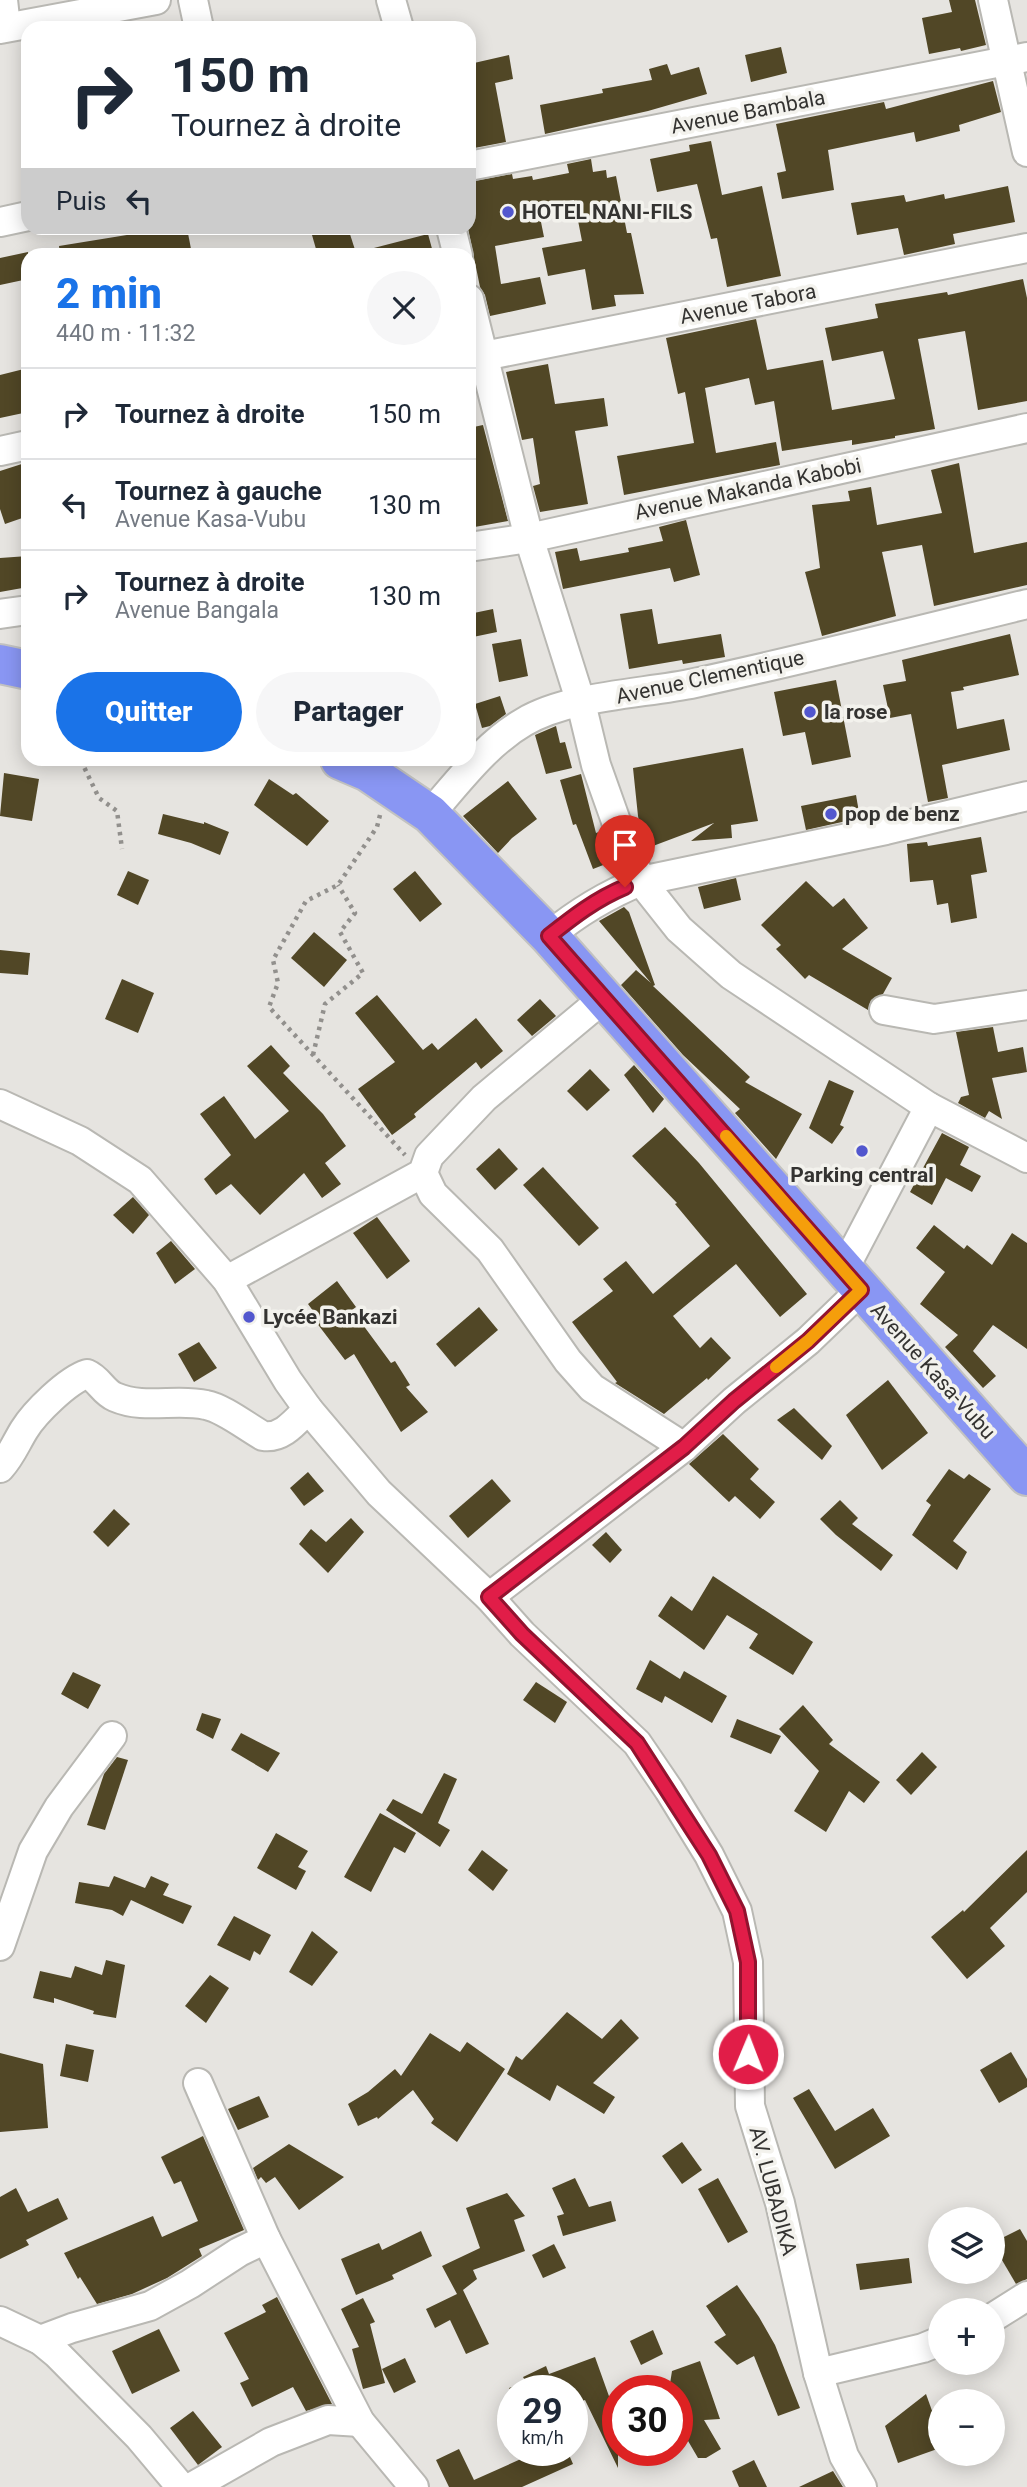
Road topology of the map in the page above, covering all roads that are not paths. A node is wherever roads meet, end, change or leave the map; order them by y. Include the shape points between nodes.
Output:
1 (156, 0) edge
2 (193, 0) edge
3 (391, 0) edge
4 (993, 0) edge
5 (3, 19) edge
6 (198, 21) edge
7 (397, 21) edge
8 (1017, 59) edge
9 (1027, 152) edge
10 (476, 165) edge
11 (21, 218) edge
12 (0, 222) edge
13 (1027, 248) edge
14 (476, 358) edge
15 (1027, 428) edge
16 (21, 446) edge
17 (0, 451) edge
18 (529, 538) junction
19 (476, 546) edge
20 (1027, 604) edge
21 (21, 611) edge
22 (0, 614) edge
23 (0, 664) edge
24 (21, 668) edge
25 (581, 703) junction
26 (476, 761) edge
27 (354, 766) edge
28 (472, 766) edge
29 (1027, 796) edge
30 (430, 814) junction
31 (641, 881) junction
32 (549, 936) junction
33 (604, 998) junction
34 (1027, 1005) edge
35 (884, 1010) dead end
36 (0, 1104) edge
37 (929, 1107) junction
38 (1027, 1158) edge
39 (423, 1173) junction
40 (852, 1279) junction
41 (227, 1280) junction
42 (308, 1409) junction
43 (684, 1447) junction
44 (0, 1468) edge
45 (1027, 1476) edge
46 (489, 1597) junction
47 (111, 1736) dead end
48 (0, 1946) edge
49 (198, 2083) dead end
50 (266, 2239) junction
51 (1027, 2296) edge
52 (1005, 2310) edge
53 (0, 2320) edge
54 (40, 2340) junction
55 (928, 2346) edge
56 (818, 2373) junction
57 (360, 2422) junction
58 (181, 2487) edge
59 (192, 2487) edge
60 (414, 2487) edge
61 (862, 2487) edge

1 - 5 street
2 - 6 street
3 - 7 street
4 - 8 street
8 - 9 street
8 - 10 street, Avenue Bambala
11 - 12 street
13 - 14 street, Avenue Tabora
14 - 18 street
15 - 18 street, Avenue Makanda Kabobi
16 - 17 street
18 - 19 street, Avenue Makanda Kabobi
18 - 25 street
20 - 25 street, Avenue Clementique via 693,684
21 - 22 street
23 - 24 highway
25 - 26 street, Avenue Clementique via 526,720
25 - 31 street via 596,765
27 - 30 highway, Avenue Kasa-Vubu
28 - 30 street, Avenue Clementique
29 - 31 street
30 - 32 highway, Avenue Kasa-Vubu
31 - 32 street via 578,912
31 - 37 street via 680,929 731,975
32 - 33 highway, Avenue Kasa-Vubu
33 - 39 street via 484,1098 429,1156
33 - 40 highway, Avenue Kasa-Vubu
34 - 35 street via 934,1019
36 - 41 street, AV. LUBADIKA via 80,1141 140,1180
37 - 38 street
37 - 40 street
39 - 41 street
39 - 43 street via 433,1194 490,1250 592,1388
40 - 43 street via 808,1341
40 - 45 highway, Avenue Kasa-Vubu
41 - 42 street, AV. LUBADIKA
42 - 44 street via 287,1429 273,1437 263,1436 209,1405 151,1405 113,1397 87,1374 77,1377 35,1416
42 - 46 street, AV. LUBADIKA via 379,1493
43 - 46 street
46 - 56 street, AV. LUBADIKA via 637,1743 709,1855 737,1911 748,1962 750,2106 780,2203
47 - 48 street via 33,1850
49 - 50 street
50 - 54 street via 150,2306
50 - 57 street
51 - 52 street
53 - 54 street
54 - 58 street via 139,2437
55 - 56 street
56 - 61 street, AV. LUBADIKA via 844,2456
57 - 59 street via 328,2420 282,2438
57 - 60 street

